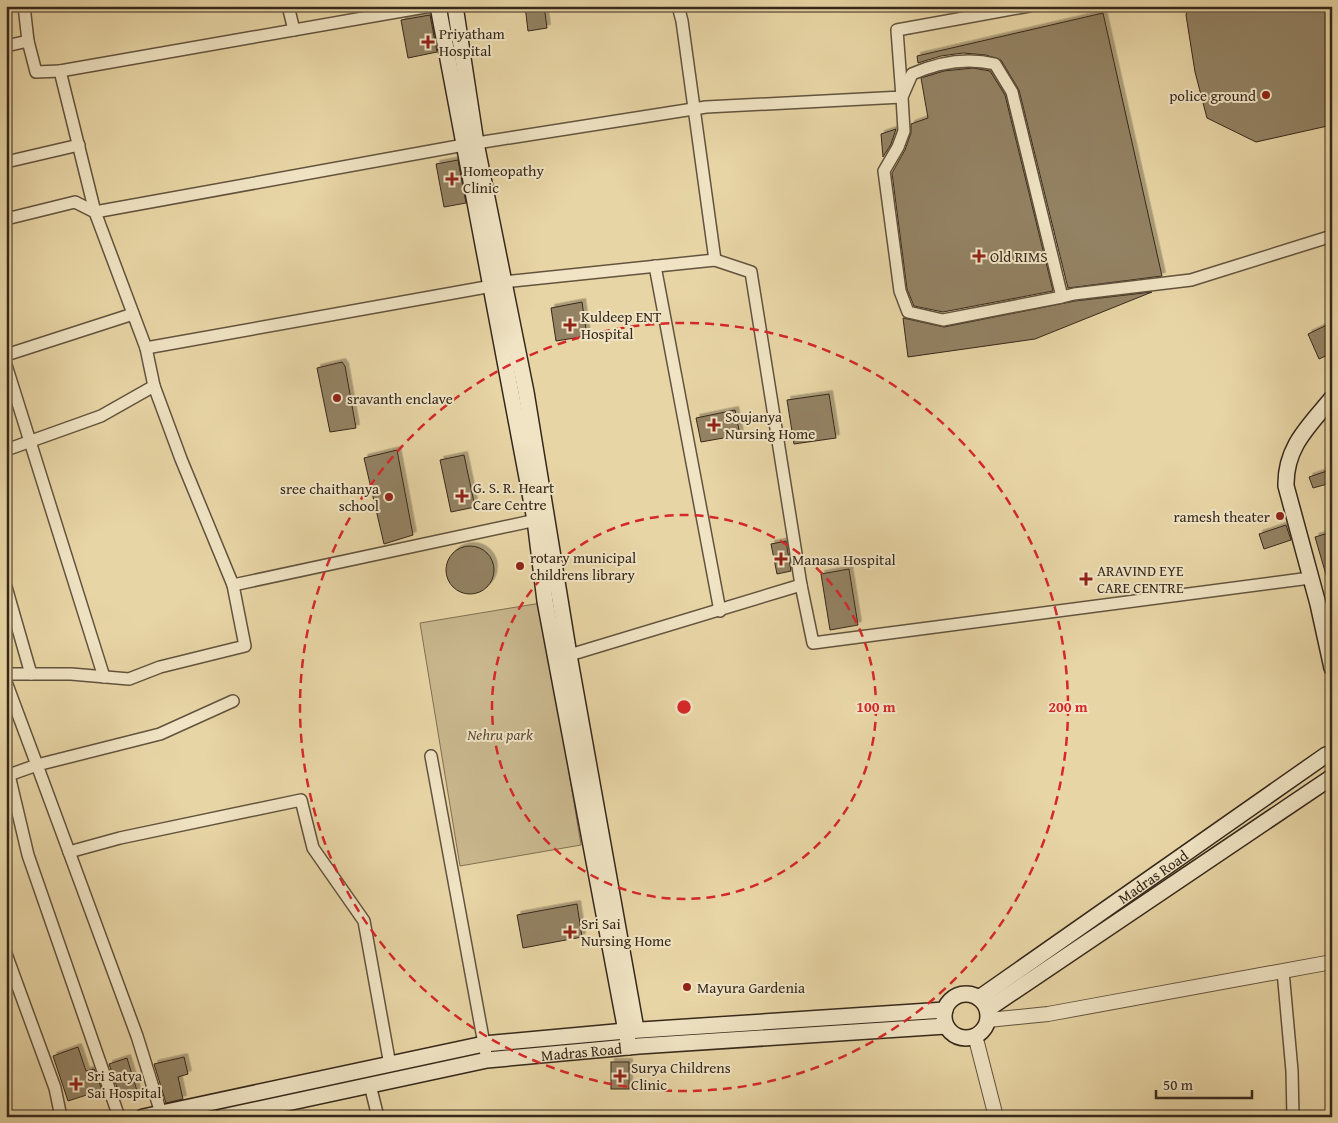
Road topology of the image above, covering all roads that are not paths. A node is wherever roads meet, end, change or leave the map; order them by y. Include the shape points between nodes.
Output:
1 (24, 6) edge
2 (288, 6) edge
3 (431, 6) edge
4 (438, 6) edge
5 (455, 6) edge
6 (678, 6) edge
7 (1029, 6) edge
8 (294, 30) junction
9 (28, 41) junction
10 (6, 46) edge
11 (60, 71) junction
12 (902, 97) junction
13 (694, 109) junction
14 (470, 144) junction
15 (79, 145) junction
16 (6, 162) edge
17 (95, 212) junction
18 (6, 219) edge
19 (1332, 236) edge
20 (715, 260) junction
21 (655, 266) junction
22 (498, 284) junction
23 (1062, 297) junction
24 (133, 314) junction
25 (146, 348) junction
26 (6, 355) edge
27 (6, 365) edge
28 (154, 386) junction
29 (1332, 398) edge
30 (30, 443) junction
31 (6, 450) edge
32 (541, 519) junction
33 (1310, 578) junction
34 (233, 585) junction
35 (801, 585) junction
36 (6, 587) edge
37 (720, 610) junction
38 (563, 657) junction
39 (1332, 668) edge
40 (6, 674) edge
41 (31, 674) junction
42 (104, 677) junction
43 (6, 682) edge
44 (233, 701) dead end
45 (1329, 748) edge
46 (431, 756) dead end
47 (37, 765) junction
48 (1332, 771) edge
49 (7, 776) edge
50 (1332, 777) edge
51 (69, 852) junction
52 (6, 954) edge
53 (1332, 962) edge
54 (1282, 971) junction
55 (985, 1009) junction
56 (945, 1010) junction
57 (946, 1026) junction
58 (631, 1031) junction
59 (977, 1043) dead end
60 (484, 1044) junction
61 (634, 1046) junction
62 (487, 1060) junction
63 (390, 1065) junction
64 (370, 1085) junction
65 (161, 1113) junction
66 (61, 1117) edge
67 (120, 1117) edge
68 (143, 1117) edge
69 (222, 1117) edge
70 (378, 1117) edge
71 (996, 1117) edge
72 (1293, 1117) edge

1 - 9 street
2 - 8 street
3 - 8 street
4 - 14 main road
5 - 14 main road
6 - 13 street
7 - 12 street via 897,30
8 - 11 street
9 - 10 street
9 - 11 street via 36,72
11 - 15 street
12 - 13 street
12 - 23 street via 912,74 930,66 975,60 994,64 1012,92
12 - 23 street via 904,131 884,171 900,291 908,312 943,320
13 - 14 street
13 - 20 street
14 - 17 street
14 - 22 main road
15 - 16 street
15 - 17 street
17 - 18 street via 74,202
17 - 24 street
19 - 23 street via 1191,280
20 - 21 street
20 - 35 street via 751,272
21 - 22 street
21 - 37 street
22 - 25 street
22 - 32 main road
24 - 25 street
24 - 26 street
25 - 28 street
27 - 30 street
28 - 30 street via 101,416
28 - 34 street
29 - 33 main road via 1297,442 1286,469 1286,486
30 - 31 street
30 - 42 street
32 - 34 street
32 - 38 main road via 545,601
33 - 35 street via 813,643
33 - 39 main road
34 - 42 street via 245,646 129,679
35 - 37 street
36 - 41 street
37 - 38 street
38 - 58 main road
40 - 41 street
41 - 42 street
43 - 47 street
44 - 47 street via 160,734
45 - 48 main road via 1327,762
45 - 55 main road, Madras Road
46 - 60 street
47 - 49 street
47 - 51 street
49 - 67 street via 28,855
50 - 55 main road
51 - 63 street via 301,800 313,848 364,920
51 - 65 street via 137,1036
52 - 66 street via 55,1088
53 - 54 street
54 - 55 street via 1048,1014
54 - 72 street
55 - 56 main road via 965,994 952,999
55 - 57 main road via 984,1030 971,1038 956,1036
56 - 57 main road
56 - 58 main road
57 - 61 main road, Madras Road
58 - 60 main road
58 - 61 main road
59 - 71 street
60 - 62 street
60 - 63 main road
61 - 62 main road, Madras Road
62 - 64 main road, Madras Road
63 - 65 main road
64 - 69 main road, Madras Road
64 - 70 street
65 - 68 main road

